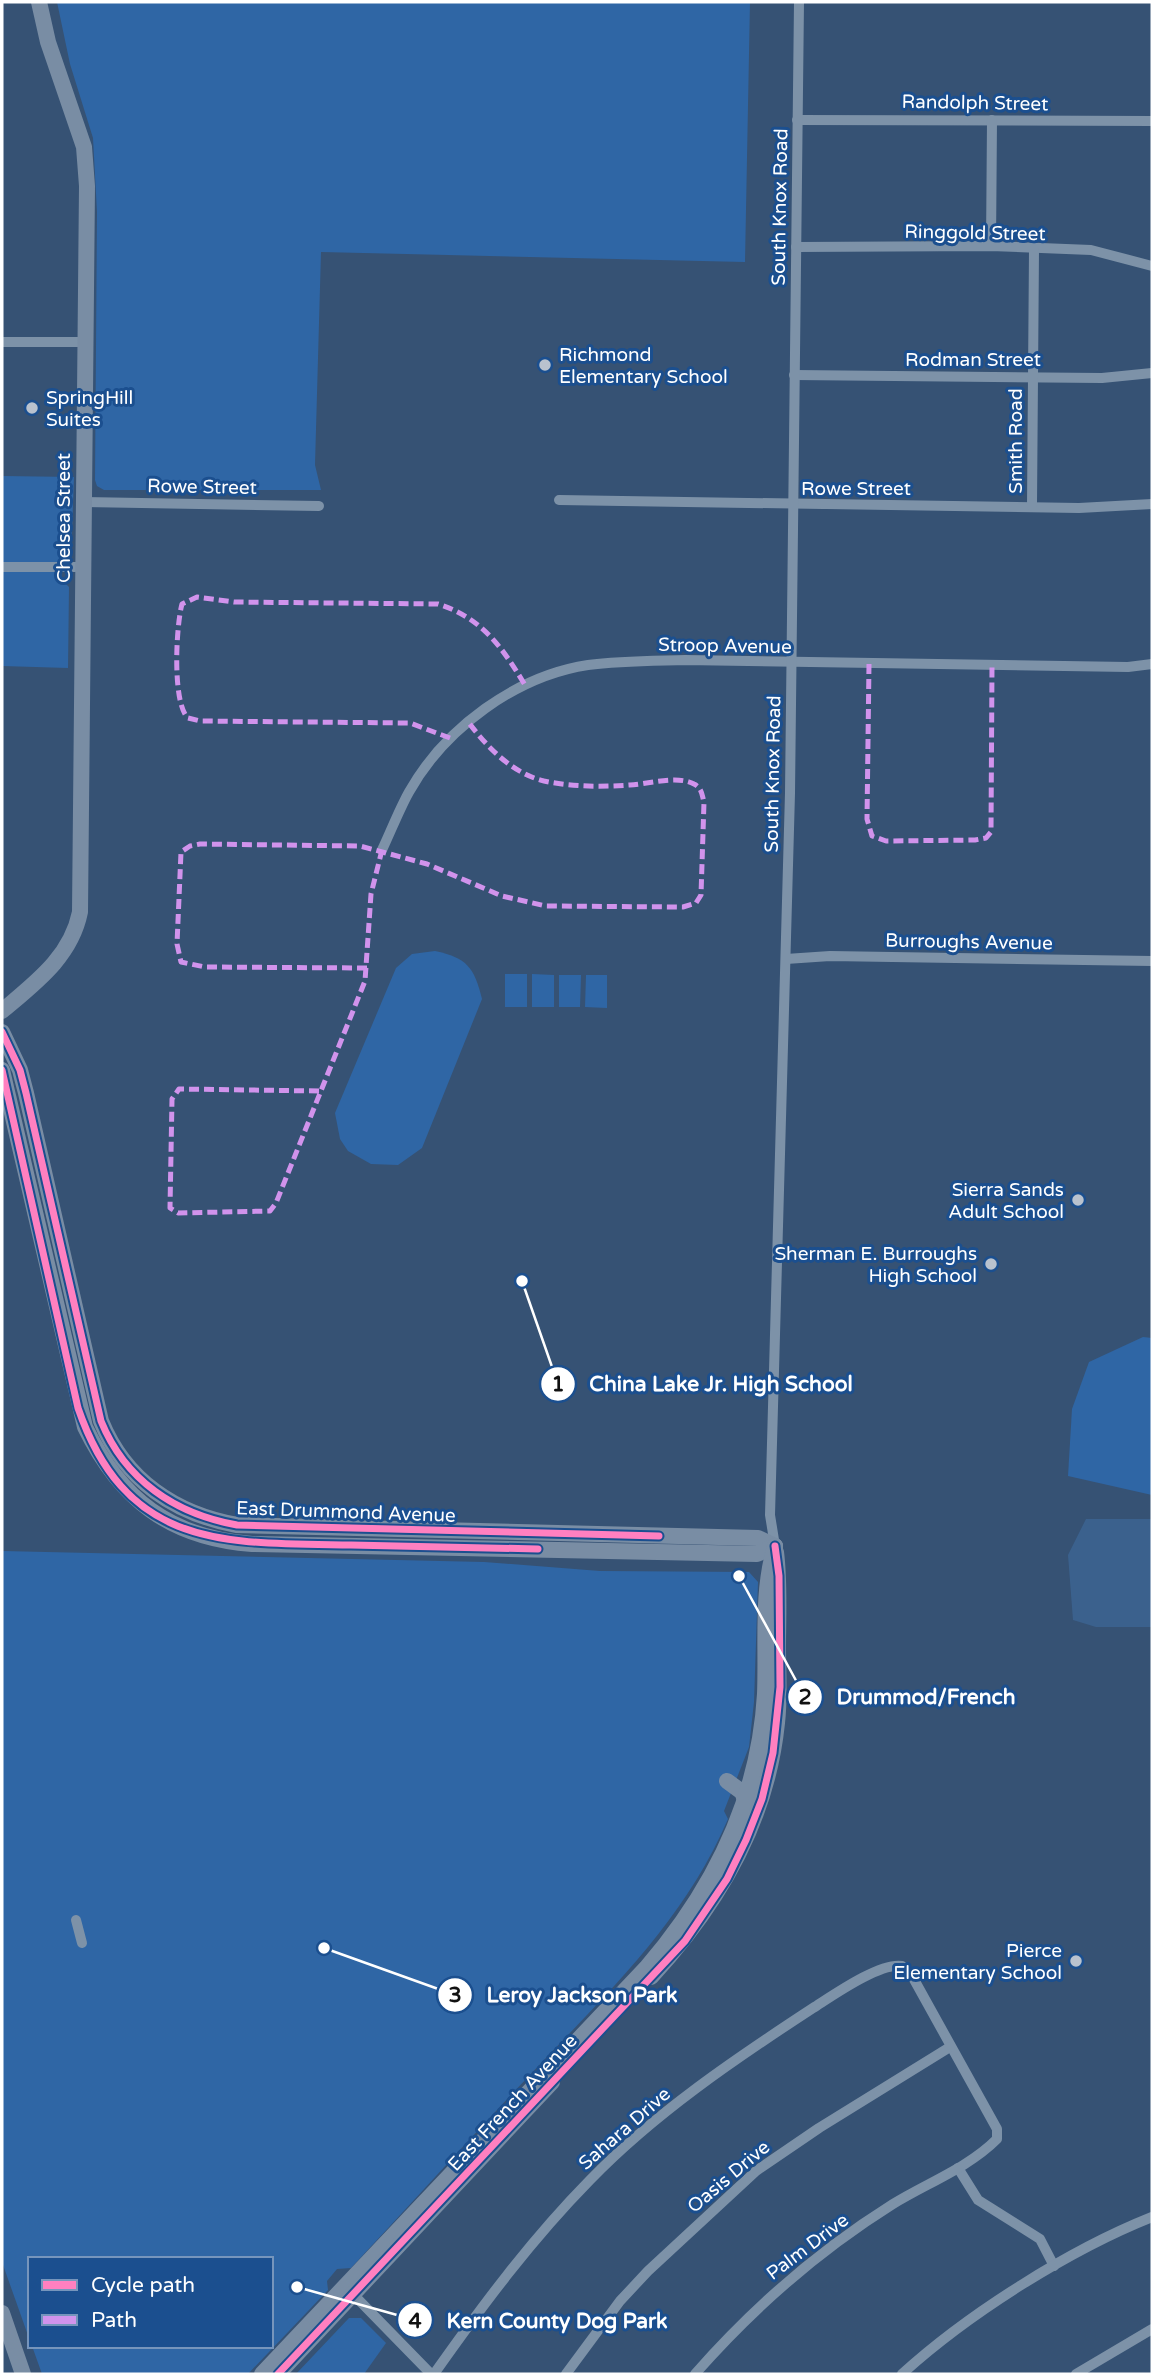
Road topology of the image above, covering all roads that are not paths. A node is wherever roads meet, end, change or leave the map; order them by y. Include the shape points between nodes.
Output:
1 (39, 2) edge
2 (799, 2) edge
3 (797, 120) junction
4 (992, 120) junction
5 (1152, 121) edge
6 (991, 246) junction
7 (796, 247) junction
8 (1034, 250) junction
9 (1152, 266) edge
10 (2, 342) edge
11 (86, 342) junction
12 (1152, 373) edge
13 (794, 375) junction
14 (1033, 377) junction
15 (559, 500) dead end
16 (84, 502) junction
17 (1152, 504) edge
18 (791, 505) junction
19 (318, 506) dead end
20 (1032, 506) junction
21 (2, 567) edge
22 (84, 567) junction
23 (790, 663) junction
24 (1152, 664) edge
25 (382, 850) dead end
26 (786, 959) junction
27 (1152, 961) edge
28 (2, 1011) edge
29 (2, 1031) edge
30 (2, 1070) edge
31 (775, 1546) junction
32 (727, 1781) dead end
33 (745, 1799) junction
34 (705, 1914) junction
35 (76, 1920) dead end
36 (82, 1943) dead end
37 (950, 2047) junction
38 (958, 2168) junction
39 (1152, 2217) edge
40 (1054, 2266) junction
41 (350, 2290) junction
42 (2, 2313) edge
43 (1152, 2329) edge
44 (6, 2335) edge
45 (23, 2374) edge
46 (262, 2374) edge
47 (278, 2374) edge
48 (433, 2374) edge
49 (566, 2374) edge
50 (695, 2374) edge
51 (902, 2374) edge
52 (1076, 2374) edge

1 - 11 street, Chelsea Street via 84,147
2 - 3 street, South Knox Road
3 - 4 street, Randolph Street
3 - 7 street, South Knox Road
4 - 5 street, Randolph Street
4 - 6 street
6 - 7 street, Ringgold Street
6 - 8 street, Ringgold Street
7 - 13 street, South Knox Road
8 - 9 street, Ringgold Street via 1091,250
8 - 14 street, Smith Road
10 - 11 street
11 - 16 street, Chelsea Street
12 - 14 street, Rodman Street
13 - 14 street, Rodman Street
13 - 18 street, South Knox Road
14 - 20 street, Smith Road
15 - 18 street, Rowe Street
16 - 19 street, Rowe Street
16 - 22 street, Chelsea Street
17 - 20 street, Rowe Street
18 - 20 street, Rowe Street
18 - 23 street, South Knox Road
21 - 22 street
22 - 28 street, Chelsea Street via 80,912 77,928 58,961
23 - 24 street, Stroop Avenue
23 - 25 street, Stroop Avenue via 622,662 550,674 526,685 450,738 409,792
23 - 26 street, South Knox Road
26 - 27 street, Burroughs Avenue
26 - 31 street, South Knox Road via 770,1514
29 - 31 street, East Drummond Avenue via 23,1081 101,1421 127,1467 158,1495 195,1516 237,1525 758,1538
30 - 31 street, East Drummond Avenue via 85,1427 113,1476 166,1521 212,1538 252,1544 757,1554
31 - 33 street, East French Avenue via 766,1576 763,1724
31 - 34 street, East French Avenue via 780,1687 773,1753 746,1840
32 - 33 street
33 - 34 street via 747,1813
33 - 41 street, East French Avenue via 712,1876 672,1938 359,2271
34 - 41 street, East French Avenue via 685,1941
35 - 36 street
37 - 38 street, Palm Drive via 998,2134 989,2147
37 - 48 street, Sahara Drive via 911,1974 902,1966 890,1966 827,1999 745,2052 660,2117 592,2178 531,2243
37 - 49 street, Oasis Drive via 756,2171 648,2271
38 - 40 street via 978,2200 1040,2239
38 - 50 street, Palm Drive via 893,2204 820,2254 763,2303
39 - 40 street
40 - 51 street via 960,2328
41 - 46 street, East French Avenue
41 - 47 street, East French Avenue
41 - 48 street
42 - 44 street
43 - 52 street
44 - 45 street

